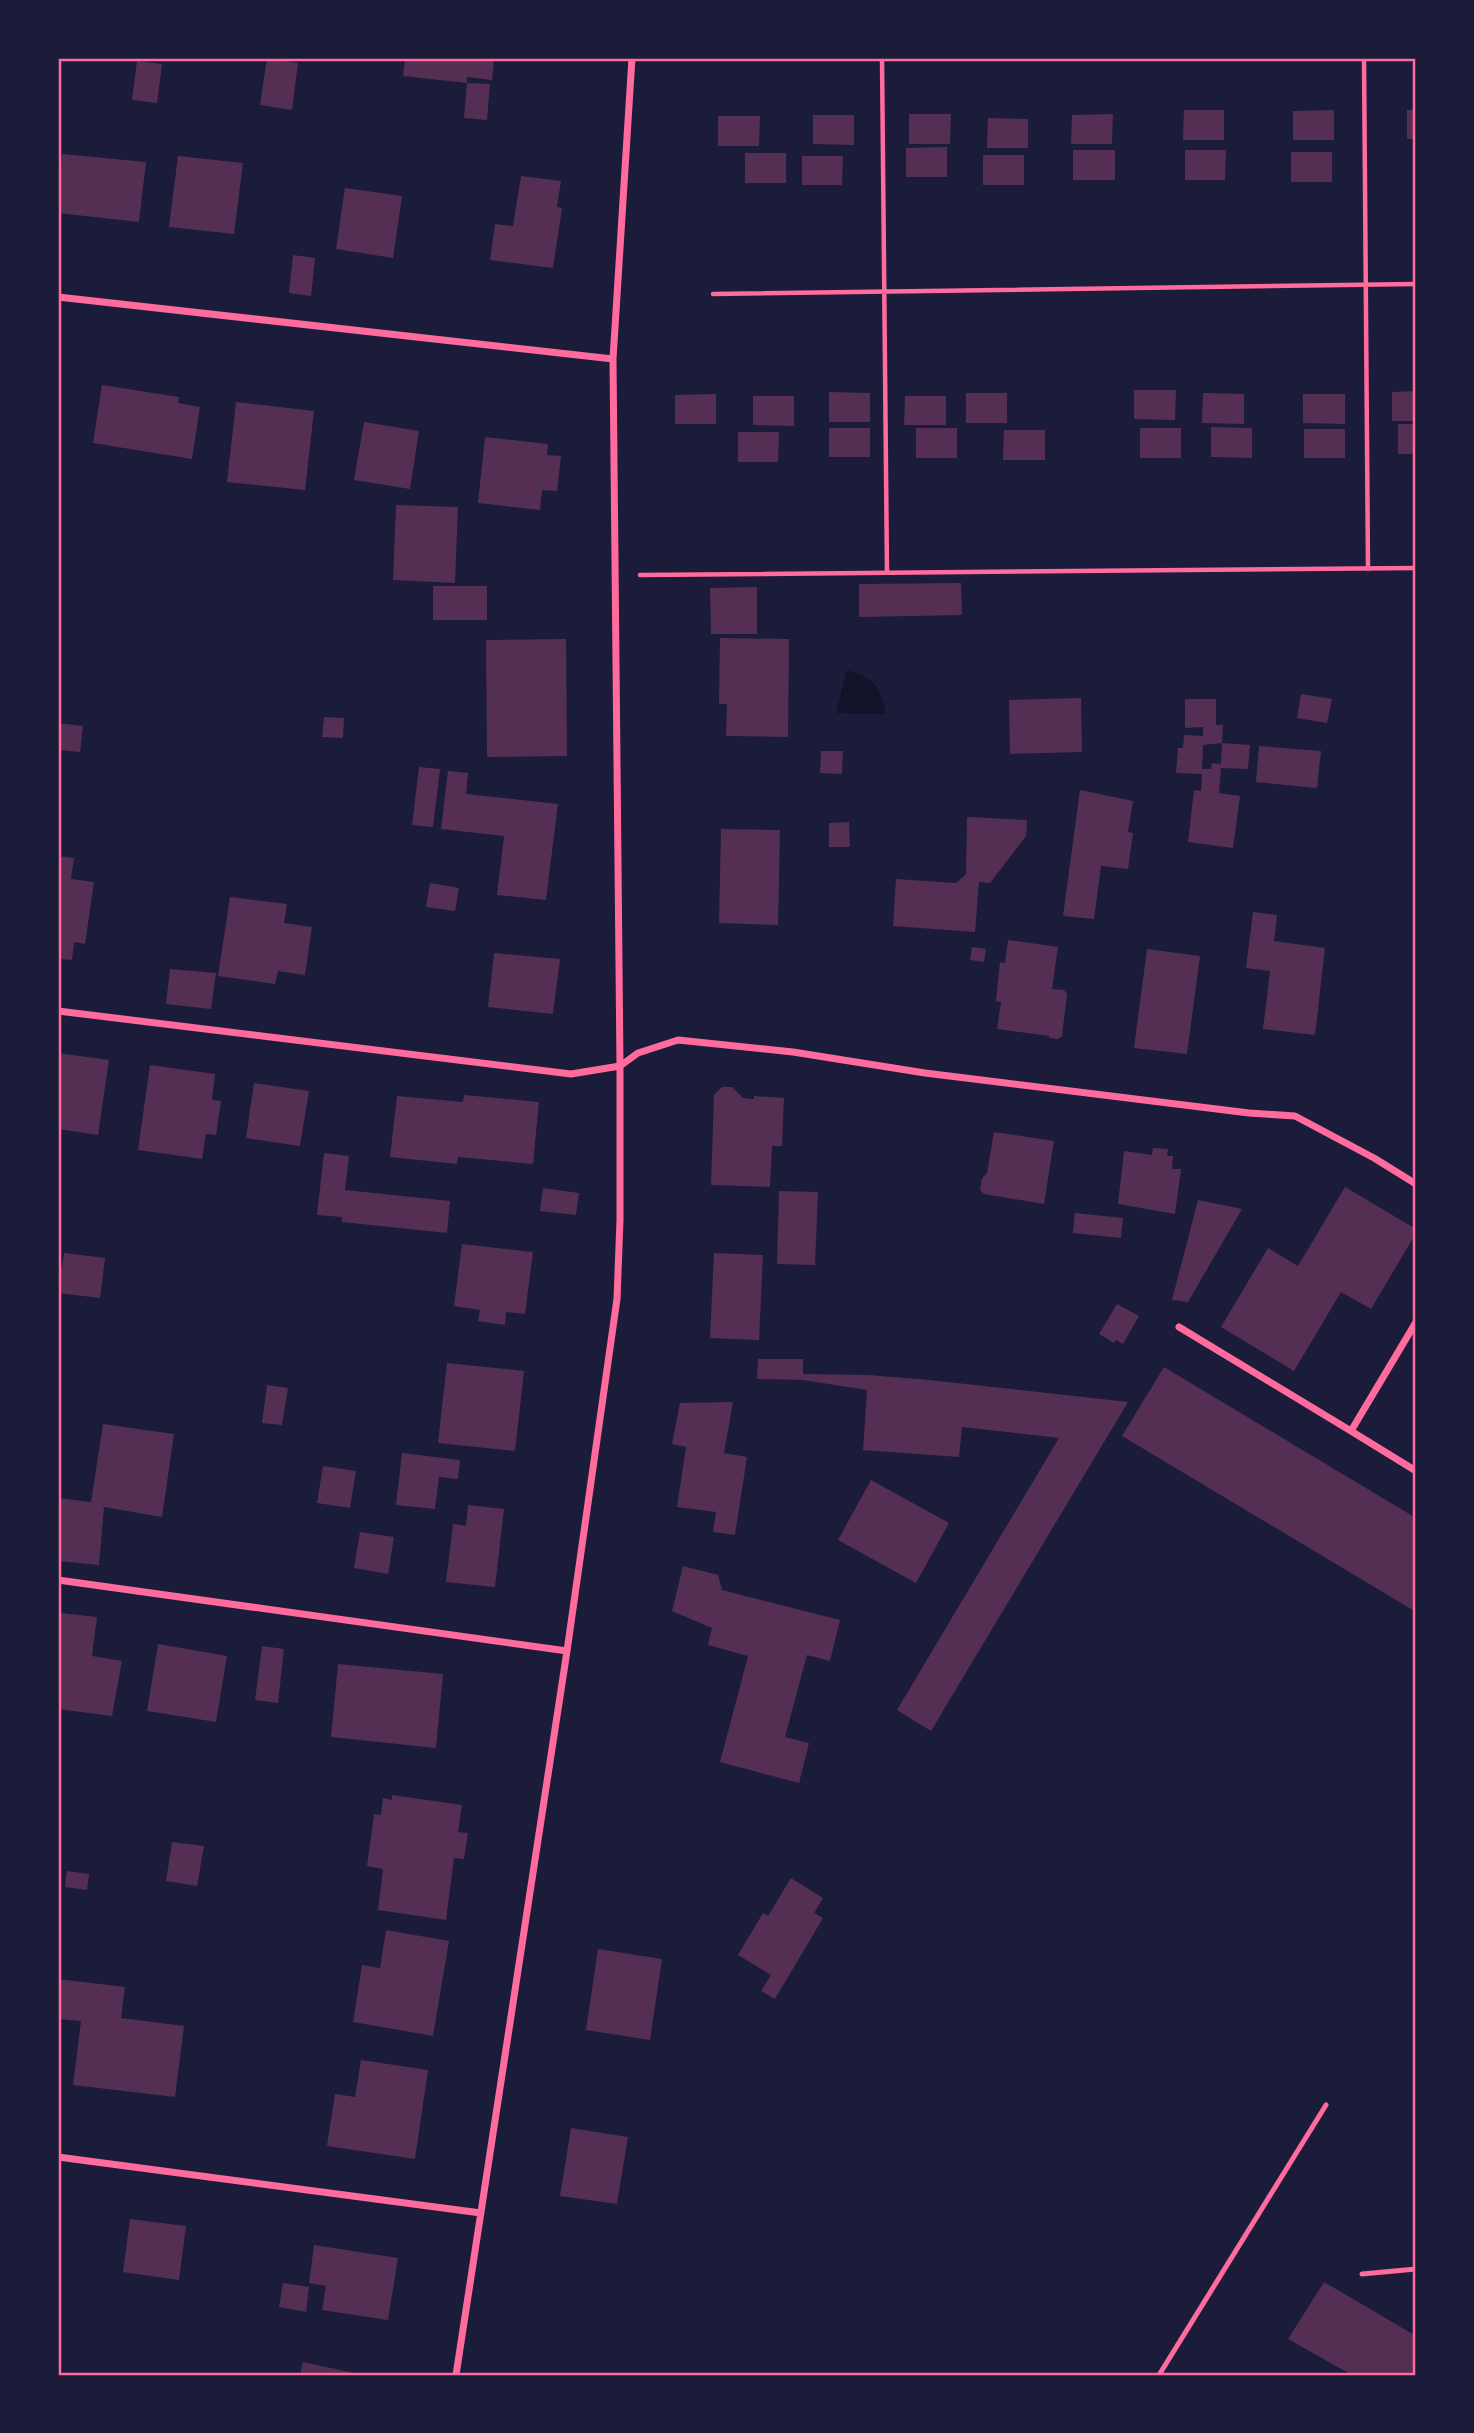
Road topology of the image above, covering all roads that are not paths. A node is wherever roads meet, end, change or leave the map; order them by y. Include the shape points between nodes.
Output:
1 (632, 58) edge
2 (58, 298) edge
3 (613, 359) junction
4 (58, 1011) edge
5 (620, 1066) junction
6 (1416, 1184) edge
7 (1416, 1322) edge
8 (1179, 1328) dead end
9 (1351, 1431) junction
10 (1416, 1471) edge
11 (58, 1580) edge
12 (567, 1651) junction
13 (1326, 2105) dead end
14 (58, 2157) edge
15 (481, 2213) junction
16 (1416, 2269) edge
17 (1362, 2274) dead end
18 (456, 2375) edge
19 (1159, 2375) edge

1 - 3 street
2 - 3 street
3 - 5 street
4 - 5 street via 571,1074
5 - 6 street via 638,1053 678,1040 1295,1116
5 - 12 street via 617,1299
7 - 9 street
8 - 9 street
9 - 10 street
11 - 12 street
12 - 15 street
13 - 19 lane
14 - 15 street
15 - 18 street
16 - 17 lane

